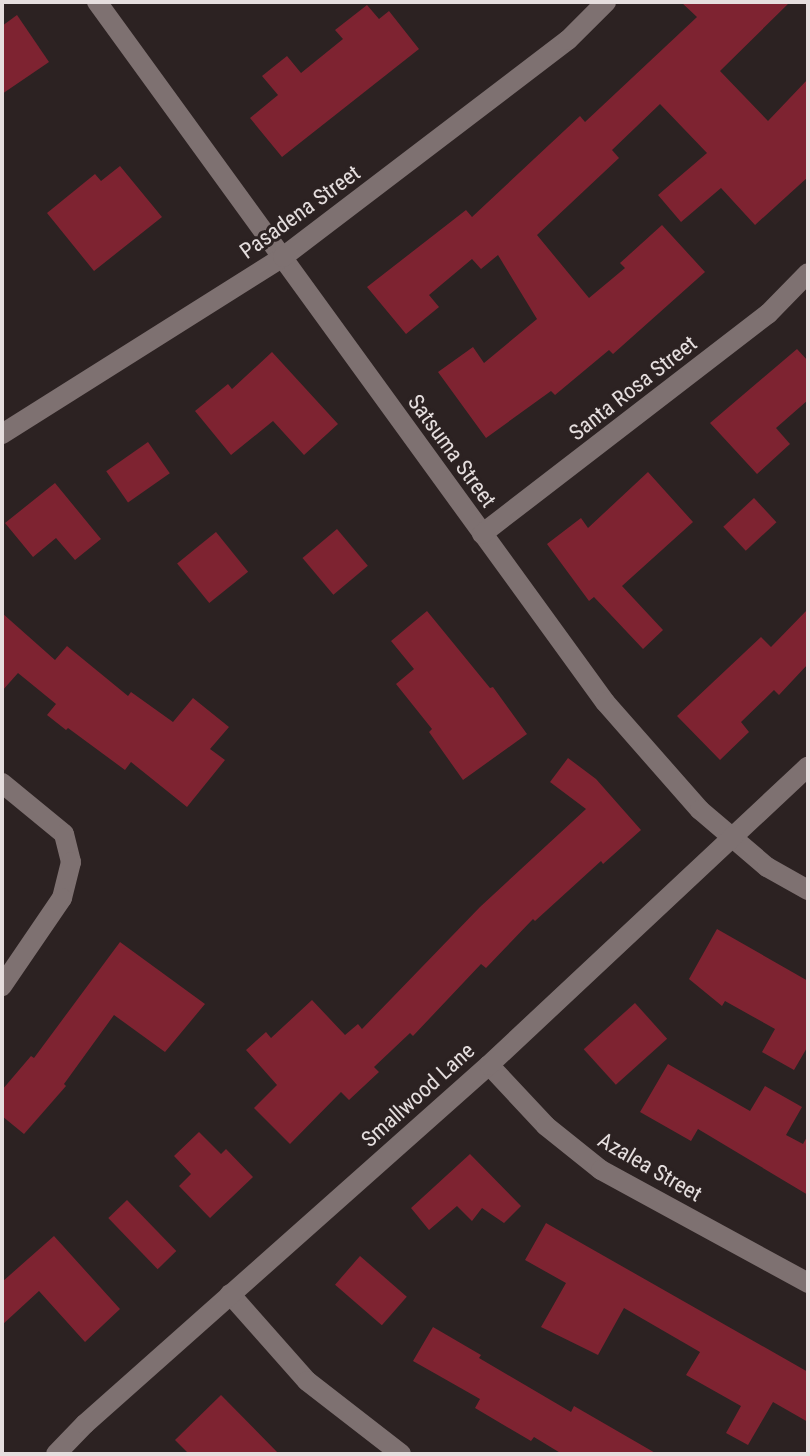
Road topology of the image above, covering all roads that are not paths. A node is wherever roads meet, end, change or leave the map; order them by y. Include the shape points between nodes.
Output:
1 (97, 2) edge
2 (606, 2) edge
3 (283, 257) junction
4 (808, 273) edge
5 (2, 434) edge
6 (482, 534) junction
7 (808, 767) edge
8 (2, 783) edge
9 (733, 839) junction
10 (808, 890) edge
11 (2, 986) edge
12 (489, 1065) junction
13 (808, 1283) edge
14 (230, 1294) junction
15 (56, 1454) edge
16 (401, 1454) edge

1 - 3 street, Satsuma Street
2 - 3 street, Pasadena Street via 568,40
3 - 5 street, Pasadena Street
3 - 6 street, Satsuma Street
4 - 6 street, Santa Rosa Street via 768,314
6 - 9 street, Satsuma Street via 605,702 683,793
7 - 9 street, Smallwood Lane
8 - 11 street via 64,834 71,862 62,898
9 - 10 street, Satsuma Street via 767,867
9 - 12 street, Smallwood Lane
12 - 13 street, Azalea Street via 546,1126 601,1170
12 - 14 street, Smallwood Lane
14 - 15 street, Smallwood Lane
14 - 16 street via 307,1381

